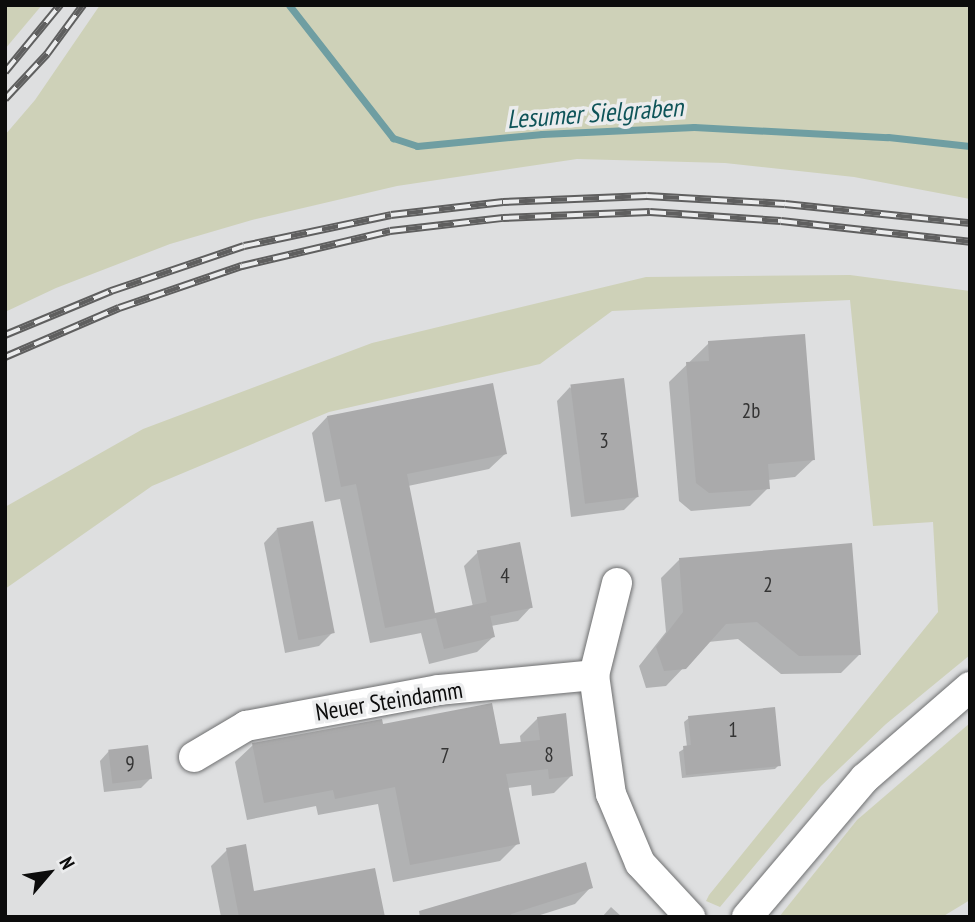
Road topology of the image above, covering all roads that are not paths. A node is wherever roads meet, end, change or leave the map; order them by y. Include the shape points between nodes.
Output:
1 (617, 583) dead end
2 (594, 675) junction
3 (970, 687) edge
4 (194, 757) dead end
5 (691, 917) edge
6 (747, 917) edge

1 - 2 street
2 - 4 street, Neuer Steindamm via 439,690 246,726
2 - 5 street via 611,794 640,863
3 - 6 street via 865,778

